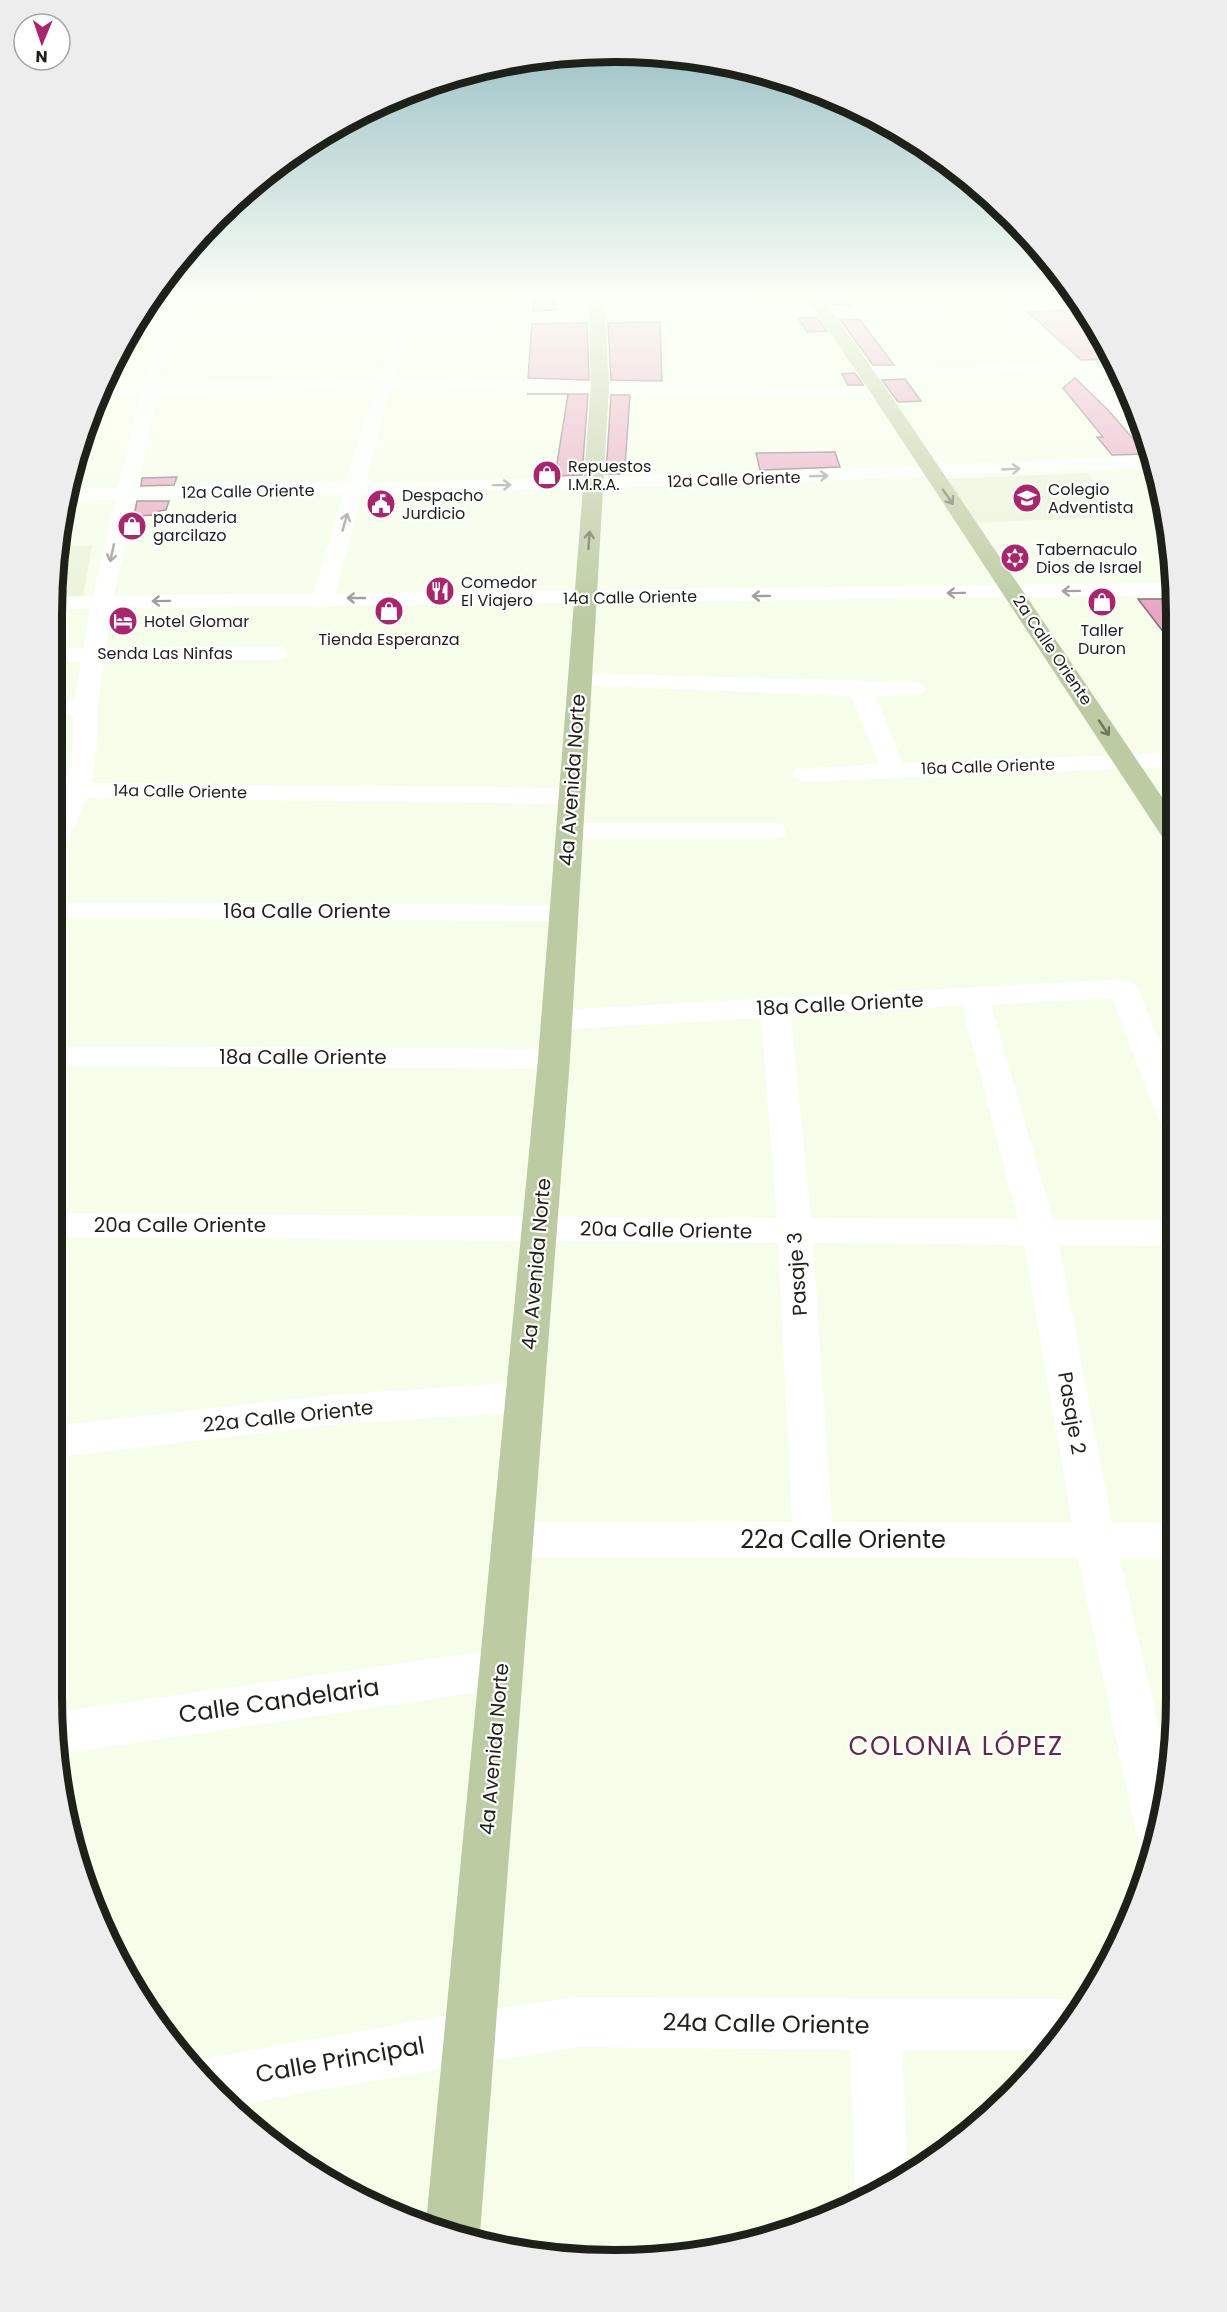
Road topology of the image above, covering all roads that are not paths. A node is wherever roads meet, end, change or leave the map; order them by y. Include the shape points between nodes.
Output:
1 (147, 402) edge
2 (379, 402) edge
3 (599, 402) edge
4 (886, 402) edge
5 (1113, 402) edge
6 (1129, 418) edge
7 (1144, 462) edge
8 (932, 473) junction
9 (593, 483) junction
10 (354, 489) junction
11 (126, 494) junction
12 (75, 495) edge
13 (1165, 589) edge
14 (1014, 592) junction
15 (323, 598) junction
16 (584, 598) junction
17 (102, 602) junction
18 (62, 603) edge
19 (277, 653) dead end
20 (62, 654) edge
21 (94, 654) junction
22 (914, 688) dead end
23 (860, 689) junction
24 (577, 695) junction
25 (85, 708) junction
26 (62, 709) edge
27 (1166, 760) edge
28 (1126, 761) junction
29 (894, 770) junction
30 (805, 774) dead end
31 (78, 790) junction
32 (569, 813) junction
33 (1166, 822) edge
34 (62, 824) edge
35 (774, 831) dead end
36 (62, 910) edge
37 (563, 913) junction
38 (974, 997) junction
39 (775, 1008) junction
40 (556, 1020) junction
41 (62, 1056) edge
42 (554, 1059) junction
43 (1166, 1099) edge
44 (62, 1225) edge
45 (540, 1228) junction
46 (795, 1232) junction
47 (1040, 1232) junction
48 (1166, 1233) edge
49 (524, 1397) junction
50 (62, 1441) edge
51 (513, 1539) junction
52 (813, 1540) junction
53 (1095, 1540) junction
54 (1166, 1541) edge
55 (501, 1669) junction
56 (63, 1732) edge
57 (1154, 1810) edge
58 (1059, 2024) edge
59 (875, 2025) junction
60 (469, 2038) junction
61 (217, 2082) edge
62 (882, 2181) edge
63 (453, 2226) edge

1 - 11 street
2 - 10 street
3 - 9 main road, 4a Avenida Norte
4 - 8 main road, 2a Calle Oriente
5 - 6 street
8 -> 7 street, 12a Calle Oriente
9 -> 8 street, 12a Calle Oriente
8 -> 14 main road, 2a Calle Oriente
10 -> 9 street, 12a Calle Oriente
16 -> 9 main road, 4a Avenida Norte
10 - 11 street, 12a Calle Oriente
15 -> 10 street
11 - 12 street, 12a Calle Oriente
11 -> 17 street
13 -> 14 street, 14a Calle Oriente
14 -> 16 street, 14a Calle Oriente
14 -> 28 main road, 2a Calle Oriente
16 -> 15 street, 14a Calle Oriente
15 -> 17 street, 14a Calle Oriente
16 - 24 main road, 4a Avenida Norte
17 - 18 street, 14a Calle Oriente
17 - 21 street
19 - 21 street, Senda Las Ninfas
20 - 21 street, Senda Las Ninfas
21 - 25 street
22 - 23 street
23 - 24 street
23 - 29 street
24 - 32 main road, 4a Avenida Norte
25 - 26 street
25 - 31 street via 86,735
27 - 28 street, 16a Calle Oriente
28 - 29 street, 16a Calle Oriente
28 - 33 main road, 2a Calle Oriente
29 - 30 street, 16a Calle Oriente
31 - 32 street, 14a Calle Oriente
31 - 34 street
32 - 35 street, 14a Calle Oriente
32 - 37 main road, 4a Avenida Norte
36 - 37 street, 16a Calle Oriente
37 - 40 main road, 4a Avenida Norte
38 - 39 street, 18a Calle Oriente
38 - 43 street, 18a Calle Oriente via 1124,988
38 - 47 street, Pasaje 2
39 - 40 street, 18a Calle Oriente
39 - 46 street, Pasaje 3
40 - 42 main road, 4a Avenida Norte
41 - 42 street, 18a Calle Oriente
42 - 45 main road, 4a Avenida Norte
44 - 45 street, 20a Calle Oriente
45 - 46 street, 20a Calle Oriente
45 - 49 main road, 4a Avenida Norte
46 - 47 street, 20a Calle Oriente
46 - 52 street, Pasaje 3
47 - 48 street, 20a Calle Oriente
47 - 53 street, Pasaje 2
49 - 50 street, 22a Calle Oriente via 330,1410
49 - 51 main road, 4a Avenida Norte
51 - 52 street, 22a Calle Oriente
51 - 55 main road, 4a Avenida Norte
52 - 53 street, 22a Calle Oriente
53 - 54 street, 22a Calle Oriente
53 - 57 street, Pasaje 2
55 - 56 street, Calle Candelaria
55 - 60 main road, 4a Avenida Norte
58 - 59 street, 24a Calle Oriente
59 - 60 street, 24a Calle Oriente via 579,2022
59 - 62 street
60 - 61 street, Calle Principal
60 - 63 main road, 4a Avenida Norte

